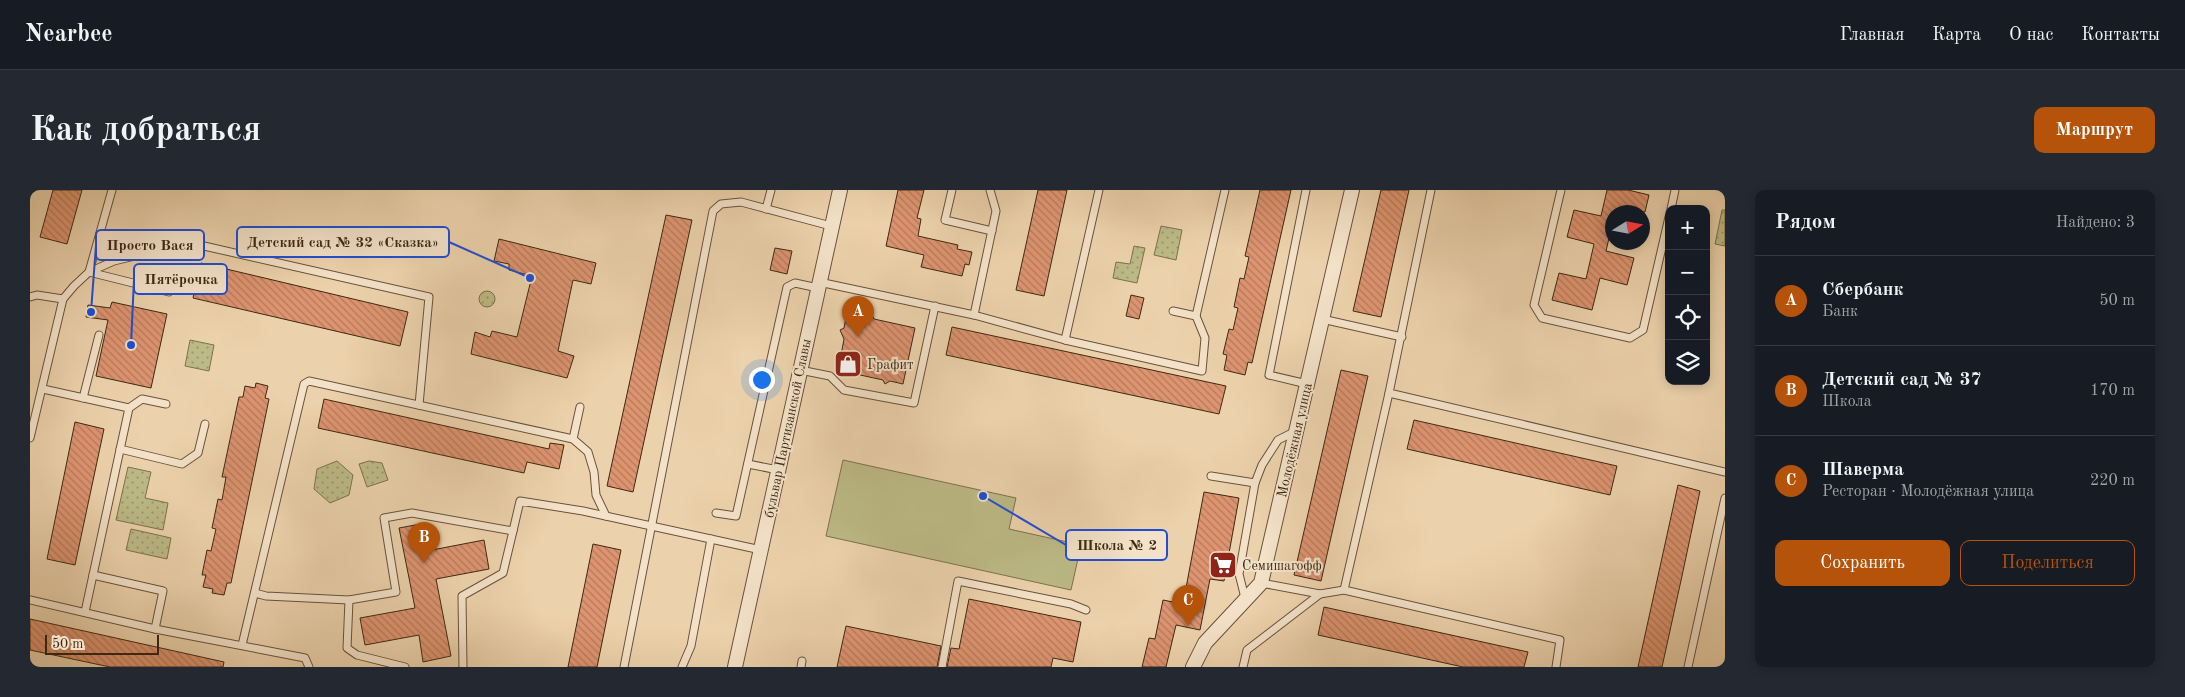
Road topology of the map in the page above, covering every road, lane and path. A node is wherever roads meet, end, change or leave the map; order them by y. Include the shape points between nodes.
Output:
1 (112, 190) edge
2 (771, 190) edge
3 (840, 190) edge
4 (952, 190) edge
5 (990, 190) edge
6 (1099, 190) edge
7 (1225, 190) edge
8 (1306, 190) edge
9 (1352, 190) edge
10 (1431, 190) edge
11 (1561, 190) edge
12 (1675, 190) edge
13 (1672, 205) edge
14 (766, 209) junction
15 (831, 226) junction
16 (992, 231) junction
17 (1665, 234) edge
18 (89, 272) junction
19 (818, 285) junction
20 (30, 287) edge
21 (169, 292) dead end
22 (33, 296) edge
23 (63, 299) junction
24 (935, 306) junction
25 (1173, 312) dead end
26 (974, 314) junction
27 (1196, 316) junction
28 (1322, 319) junction
29 (99, 335) dead end
30 (1402, 337) junction
31 (1065, 340) junction
32 (800, 370) junction
33 (1307, 384) junction
34 (43, 389) junction
35 (1389, 393) junction
36 (83, 398) junction
37 (166, 404) dead end
38 (419, 405) junction
39 (580, 407) dead end
40 (129, 408) junction
41 (204, 424) dead end
42 (1296, 431) junction
43 (30, 438) edge
44 (573, 439) junction
45 (120, 449) junction
46 (748, 464) junction
47 (778, 470) junction
48 (1725, 472) edge
49 (1211, 476) dead end
50 (1255, 483) junction
51 (1725, 498) edge
52 (716, 513) dead end
53 (606, 516) junction
54 (650, 526) junction
55 (513, 531) junction
56 (711, 539) junction
57 (761, 550) junction
58 (93, 575) junction
59 (1261, 583) junction
60 (1344, 590) junction
61 (255, 593) junction
62 (1320, 594) junction
63 (1245, 598) junction
64 (30, 600) edge
65 (349, 600) junction
66 (1086, 610) dead end
67 (85, 612) junction
68 (155, 629) junction
69 (242, 645) junction
70 (309, 667) edge
71 (405, 667) edge
72 (463, 667) edge
73 (624, 667) edge
74 (682, 667) edge
75 (735, 667) edge
76 (942, 667) edge
77 (1193, 667) edge
78 (1243, 667) edge
79 (1556, 667) edge
80 (1688, 667) edge

1 - 18 lane
2 - 14 lane
3 - 15 street, бульвар Партизанской Славы
4 - 16 lane via 945,220
5 - 16 lane via 996,211
6 - 31 lane
7 - 27 lane
8 - 33 lane via 1269,375
9 - 28 street, Молодёжная улица
10 - 30 lane
11 - 17 lane via 1534,305 1542,318 1630,338 1643,330
12 - 13 lane
14 - 15 lane
14 - 54 lane via 741,202 721,204 713,211
15 - 19 street, бульвар Партизанской Славы
16 - 26 lane
18 - 21 lane
18 - 23 lane
18 - 38 lane via 114,261 189,244 429,297
19 - 24 lane
19 - 32 street, бульвар Партизанской Славы
19 - 46 lane via 795,283 787,287
20 - 22 lane
22 - 23 lane
23 - 34 lane
24 - 26 lane
24 - 32 lane via 914,403 844,390 830,376
25 - 27 lane
26 - 31 lane
27 - 31 lane via 1205,338 1202,371
28 - 30 lane
28 - 33 street, Молодёжная улица
29 - 36 lane
30 - 35 lane
32 - 47 street, бульвар Партизанской Славы
33 - 42 street, Молодёжная улица
34 - 36 lane
34 - 43 lane
35 - 48 lane
35 - 60 lane
36 - 40 lane
37 - 40 lane via 142,399
38 - 44 lane
38 - 61 lane via 310,381 304,384
39 - 44 lane
40 - 45 lane
41 - 45 lane via 198,454 182,464
42 - 50 lane via 1278,440
42 - 59 street, Молодёжная улица
44 - 53 lane via 588,452 596,495
45 - 58 lane
46 - 47 lane
46 - 52 lane via 736,516
47 - 57 street, бульвар Партизанской Славы
49 - 50 lane
50 - 63 lane via 1239,574
51 - 80 lane
53 - 54 lane
53 - 55 lane via 520,501
54 - 56 lane
54 - 73 lane
55 - 65 lane via 412,513 384,518 396,592
55 - 72 lane via 503,573 462,596
56 - 57 lane
56 - 74 lane via 691,646
57 - 75 street, бульвар Партизанской Славы
58 - 67 lane
58 - 68 lane via 163,590
59 - 62 lane
59 - 63 street
60 - 62 lane
60 - 79 lane via 1560,640
61 - 65 lane
61 - 69 lane
62 - 78 lane via 1247,650
63 - 77 street via 1205,643
64 - 67 lane
65 - 71 lane via 348,648 357,655
66 - 76 lane via 958,580
67 - 68 lane
68 - 69 lane
69 - 70 lane via 304,658

